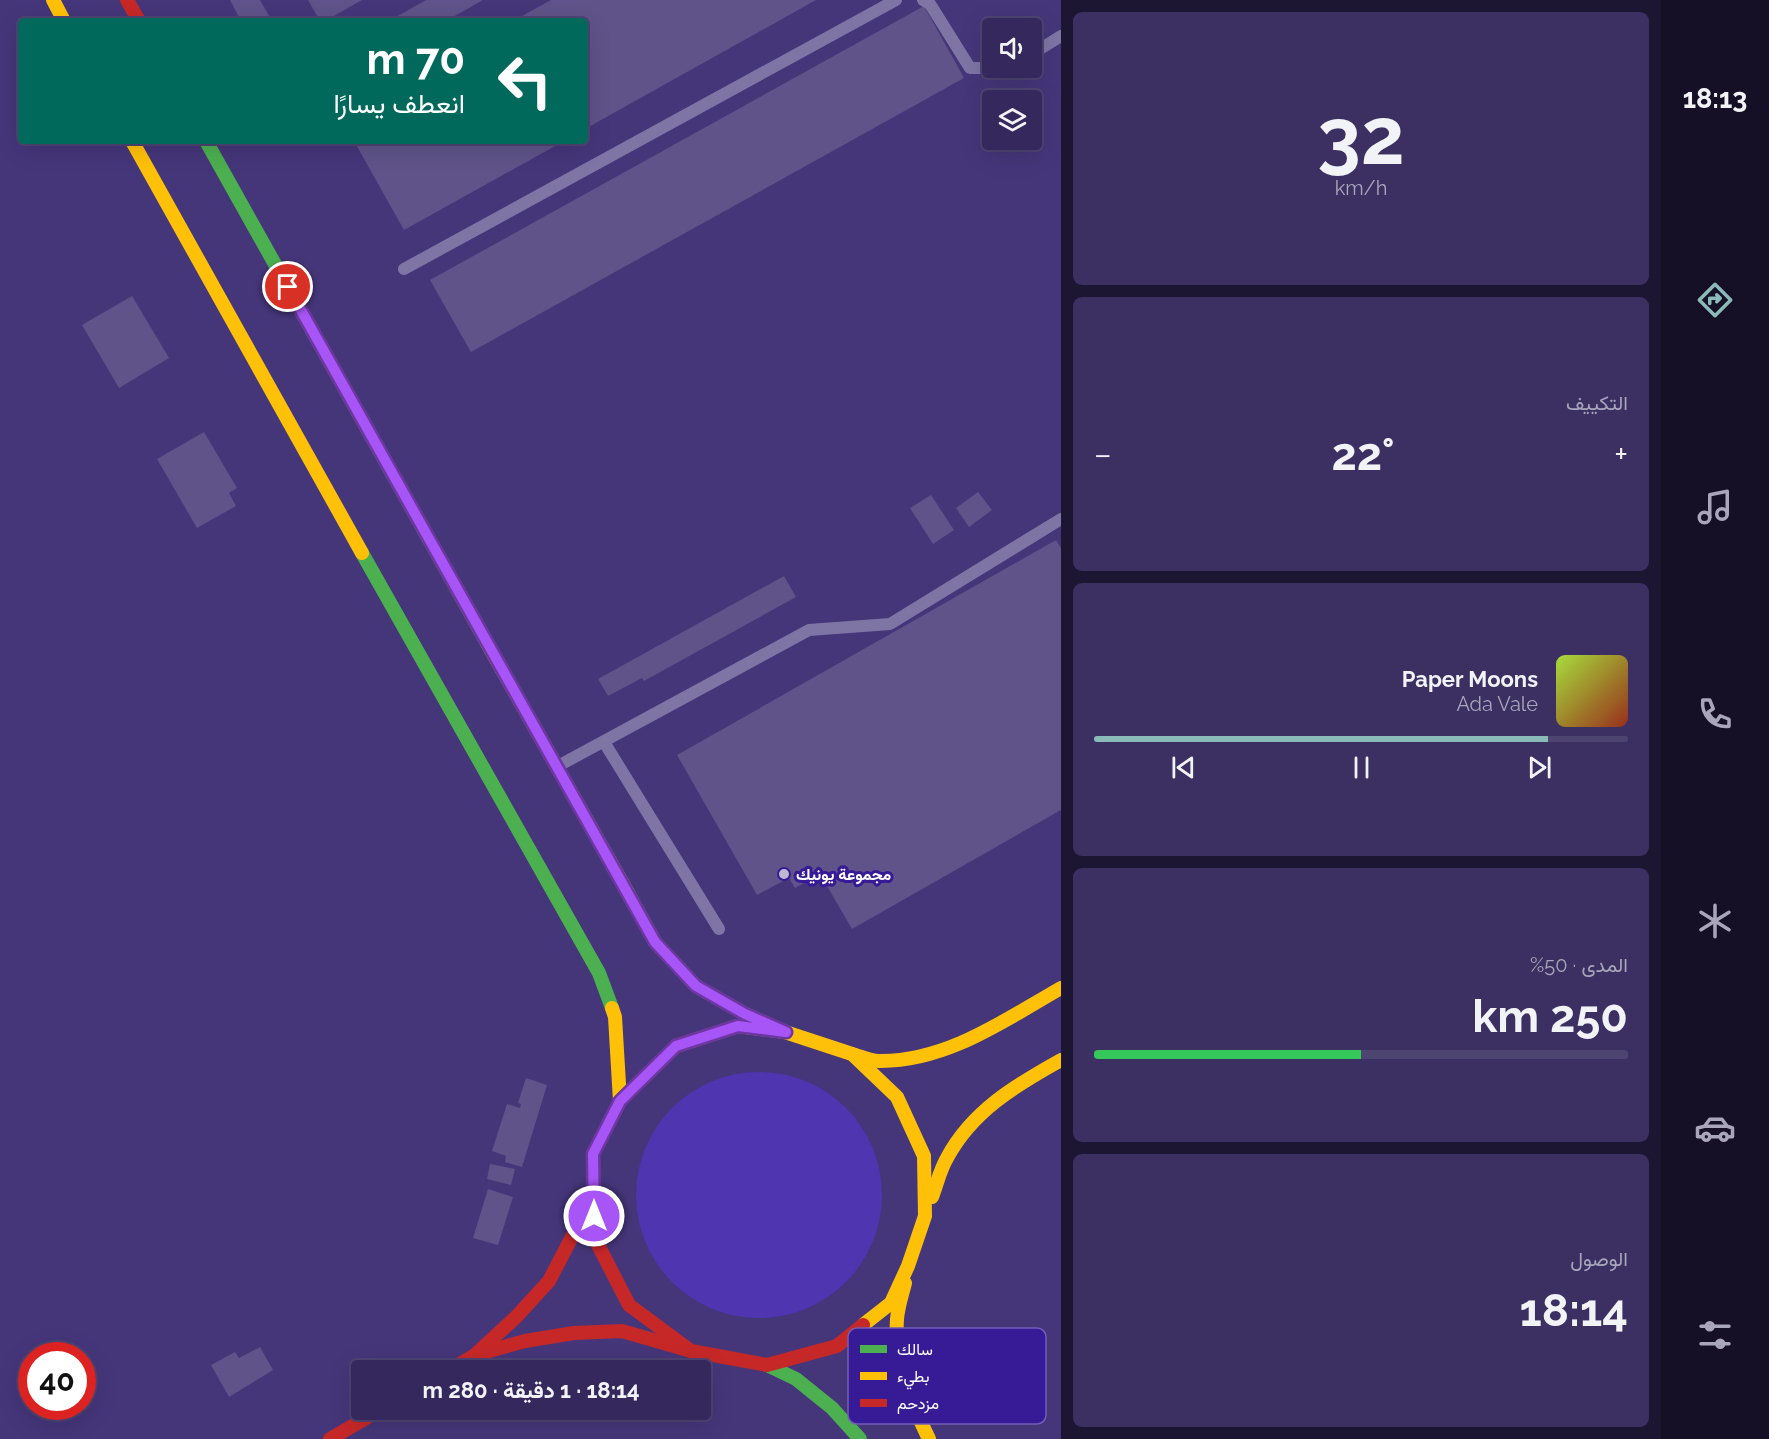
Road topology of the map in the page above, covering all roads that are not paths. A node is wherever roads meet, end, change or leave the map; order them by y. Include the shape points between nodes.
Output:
1 (53, 0) edge
2 (127, 0) edge
3 (896, 0) edge
4 (923, 0) edge
5 (62, 18) edge
6 (137, 18) edge
7 (1061, 36) edge
8 (1042, 48) edge
9 (982, 68) edge
10 (134, 144) edge
11 (208, 144) edge
12 (404, 269) dead end
13 (1061, 519) edge
14 (604, 742) junction
15 (557, 767) junction
16 (719, 929) dead end
17 (1061, 988) edge
18 (786, 1032) junction
19 (852, 1054) junction
20 (1061, 1060) edge
21 (620, 1101) junction
22 (593, 1154) junction
23 (925, 1216) junction
24 (908, 1266) junction
25 (860, 1328) edge
26 (896, 1328) edge
27 (848, 1337) edge
28 (691, 1351) junction
29 (475, 1355) junction
30 (467, 1360) edge
31 (767, 1365) junction
32 (363, 1420) edge
33 (921, 1424) edge
34 (330, 1439) edge
35 (860, 1439) edge
36 (929, 1439) edge

1 - 5 street
2 - 6 street
3 - 12 lane
4 - 9 lane via 930,4 969,68
7 - 8 lane
10 - 21 street via 599,973 615,1017
11 - 15 street
13 - 14 lane via 890,624 809,630
14 - 15 lane
14 - 16 lane
15 - 18 street via 655,942 696,986
17 - 19 street via 990,1029 927,1056 877,1061
18 - 19 street
18 - 21 street via 738,1026 676,1046
19 - 23 street via 897,1097 924,1156
20 - 23 street via 1012,1088 973,1120 948,1154
21 - 22 street
22 - 28 street via 594,1237 629,1305
22 - 29 street via 574,1233 549,1281
23 - 24 street
24 - 25 street via 891,1303
24 - 26 street
27 - 31 street via 837,1346
28 - 29 street via 622,1331 525,1341
28 - 31 street
29 - 30 street
31 - 35 street via 796,1379 832,1408
32 - 34 street
33 - 36 street

